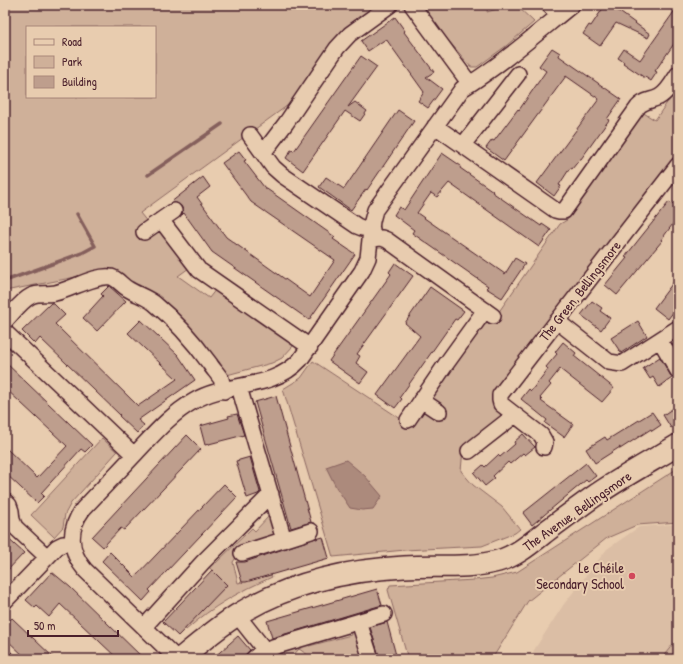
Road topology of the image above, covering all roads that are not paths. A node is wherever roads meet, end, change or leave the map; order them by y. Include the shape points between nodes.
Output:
1 (390, 5) edge
2 (412, 5) edge
3 (572, 5) edge
4 (554, 10) edge
5 (518, 74) dead end
6 (678, 74) edge
7 (470, 84) junction
8 (435, 126) junction
9 (250, 135) dead end
10 (463, 145) junction
11 (262, 152) junction
12 (678, 165) edge
13 (174, 211) dead end
14 (161, 220) junction
15 (144, 232) dead end
16 (372, 234) junction
17 (5, 321) edge
18 (557, 321) junction
19 (678, 328) edge
20 (5, 332) edge
21 (660, 340) junction
22 (310, 347) junction
23 (678, 371) edge
24 (240, 387) junction
25 (224, 391) junction
26 (421, 400) junction
27 (439, 412) dead end
28 (515, 416) junction
29 (408, 420) dead end
30 (678, 445) edge
31 (544, 447) dead end
32 (468, 451) dead end
33 (134, 455) junction
34 (271, 494) junction
35 (5, 501) edge
36 (311, 531) dead end
37 (284, 540) junction
38 (72, 544) junction
39 (242, 554) dead end
40 (47, 557) junction
41 (5, 601) edge
42 (384, 614) dead end
43 (237, 615) junction
44 (359, 622) junction
45 (144, 627) junction
46 (263, 656) edge
47 (179, 659) edge
48 (371, 659) edge

1 - 11 street via 350,34
2 - 7 street
3 - 4 street
4 - 7 street via 513,54
5 - 10 street
6 - 10 street via 666,92 642,102 564,211 555,210
7 - 8 street via 462,89
8 - 10 street
8 - 16 street via 375,210
9 - 11 street
11 - 16 street via 282,175
12 - 18 street, The Green, Bellingsmore
13 - 14 street
14 - 15 street
14 - 22 street via 199,270
16 - 22 street via 368,258 362,271
16 - 26 street via 387,240 489,313
17 - 25 street via 32,296 62,292 96,279 110,277 154,303 189,337 221,380
18 - 21 street via 615,364 622,364
18 - 28 street, The Green, Bellingsmore via 500,396 502,404
19 - 21 street
20 - 33 street
21 - 23 street
22 - 24 street via 292,369 281,375
24 - 25 street
24 - 34 street
25 - 33 street via 195,400 178,411
26 - 27 street
26 - 29 street
28 - 31 street, The Green, Bellingsmore via 541,435 545,442
28 - 32 street
30 - 43 street, The Avenue, Bellingsmore via 594,496 518,553 481,564 404,567 344,574 286,591
33 - 38 street via 78,516
34 - 37 street
34 - 45 street via 203,562
35 - 40 street via 12,511 15,527
36 - 37 street
37 - 39 street
38 - 40 street via 57,547
38 - 45 street via 79,564
40 - 41 street
42 - 44 street
43 - 46 street
43 - 47 street, The Avenue, Bellingsmore
44 - 46 street
44 - 48 street
45 - 47 street

